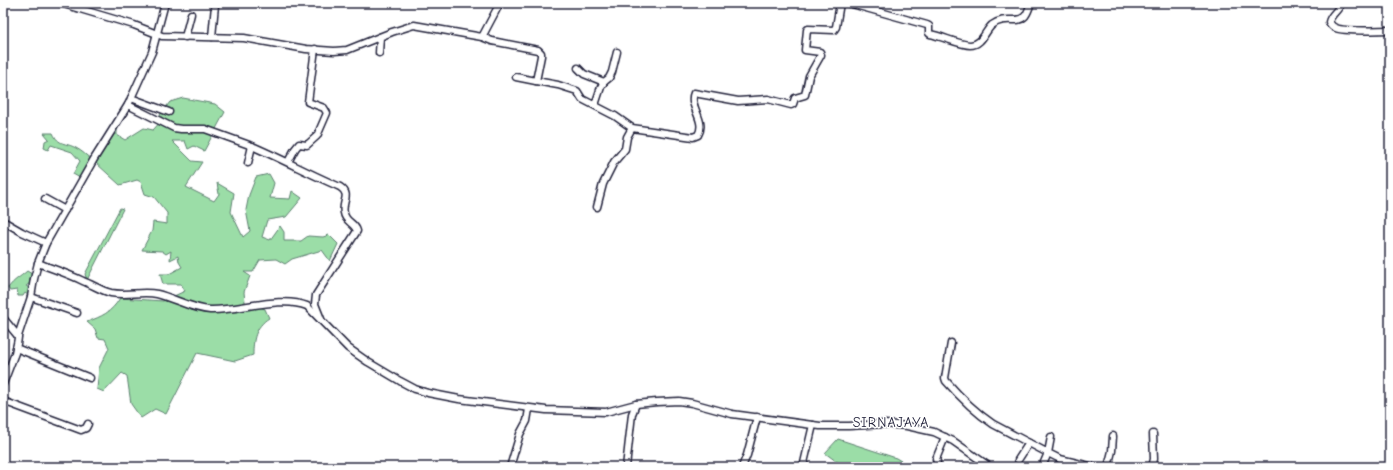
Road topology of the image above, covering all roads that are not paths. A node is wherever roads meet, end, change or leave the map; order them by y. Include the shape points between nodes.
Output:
1 (60, 3) edge
2 (165, 3) edge
3 (500, 3) edge
4 (840, 3) edge
5 (848, 3) edge
6 (1031, 3) edge
7 (1341, 3) edge
8 (215, 5) dead end
9 (191, 14) dead end
10 (1390, 30) edge
11 (157, 35) junction
12 (482, 36) junction
13 (185, 37) junction
14 (212, 37) junction
15 (380, 37) junction
16 (316, 49) junction
17 (617, 52) dead end
18 (379, 53) dead end
19 (578, 68) dead end
20 (516, 77) dead end
21 (536, 81) junction
22 (604, 82) junction
23 (132, 98) junction
24 (128, 105) junction
25 (595, 105) junction
26 (169, 112) dead end
27 (632, 128) junction
28 (252, 146) junction
29 (288, 162) junction
30 (248, 163) dead end
31 (45, 199) dead end
32 (597, 207) dead end
33 (65, 210) junction
34 (3, 221) edge
35 (46, 243) junction
36 (38, 263) junction
37 (31, 297) junction
38 (77, 313) dead end
39 (3, 318) edge
40 (321, 320) junction
41 (18, 336) junction
42 (951, 343) dead end
43 (16, 348) junction
44 (90, 378) dead end
45 (3, 384) edge
46 (3, 401) edge
47 (636, 404) junction
48 (529, 409) junction
49 (757, 417) junction
50 (88, 424) dead end
51 (813, 425) junction
52 (1153, 434) dead end
53 (1113, 436) dead end
54 (945, 437) junction
55 (1052, 437) dead end
56 (1029, 442) junction
57 (1048, 453) junction
58 (1018, 460) dead end
59 (510, 467) edge
60 (626, 467) edge
61 (742, 467) edge
62 (801, 467) edge
63 (935, 467) edge
64 (990, 467) edge
65 (1042, 467) edge
66 (1094, 467) edge
67 (1108, 467) edge
68 (1152, 467) edge

1 - 11 street via 134,25
2 - 11 street
3 - 12 street
4 - 27 street via 834,30 807,29 805,50 821,54 809,76 805,95 795,98 793,104 761,98 738,101 694,93 692,98 700,123 700,132 695,137
5 - 6 street via 927,25 930,34 970,45 978,43 991,26 999,21 1022,19
7 - 10 street via 1330,18 1329,22 1334,28
8 - 14 street
9 - 13 street
11 - 13 street
11 - 23 street
12 - 15 street via 414,25
12 - 21 street via 492,41 538,50 541,56
13 - 14 street
14 - 16 street via 248,38
15 - 16 street via 347,50
15 - 18 street
16 - 29 street via 308,102 324,108 327,113 317,136 307,145 299,144
17 - 22 street via 609,78
19 - 22 street via 584,74
20 - 21 street
21 - 25 street via 577,91 582,99
22 - 25 street
23 - 24 street
23 - 26 street
24 - 28 street via 174,128 205,129
24 - 33 street
25 - 27 street
27 - 32 street via 625,149 614,162 603,184
28 - 29 street
28 - 30 street
29 - 40 street via 342,188 346,195 344,215 346,220 357,228 315,300
31 - 33 street
33 - 35 street
34 - 35 street
35 - 36 street
36 - 37 street
36 - 40 street via 110,293 155,293 208,310 261,304 301,303
37 - 38 street
37 - 41 street
39 - 41 street
40 - 48 street via 348,348 415,389 459,399
41 - 43 street
42 - 56 street via 946,381 985,419
43 - 44 street
43 - 45 street
46 - 50 street via 81,430
47 - 48 street via 606,412
47 - 49 street via 686,402 732,414
47 - 60 street via 632,414
48 - 59 street via 528,421 520,434
49 - 51 street
49 - 61 street
51 - 54 street via 907,426
51 - 62 street
52 - 68 street
53 - 67 street
54 - 63 street
54 - 64 street
55 - 57 street
56 - 57 street
56 - 58 street
57 - 65 street
57 - 66 street via 1060,459

